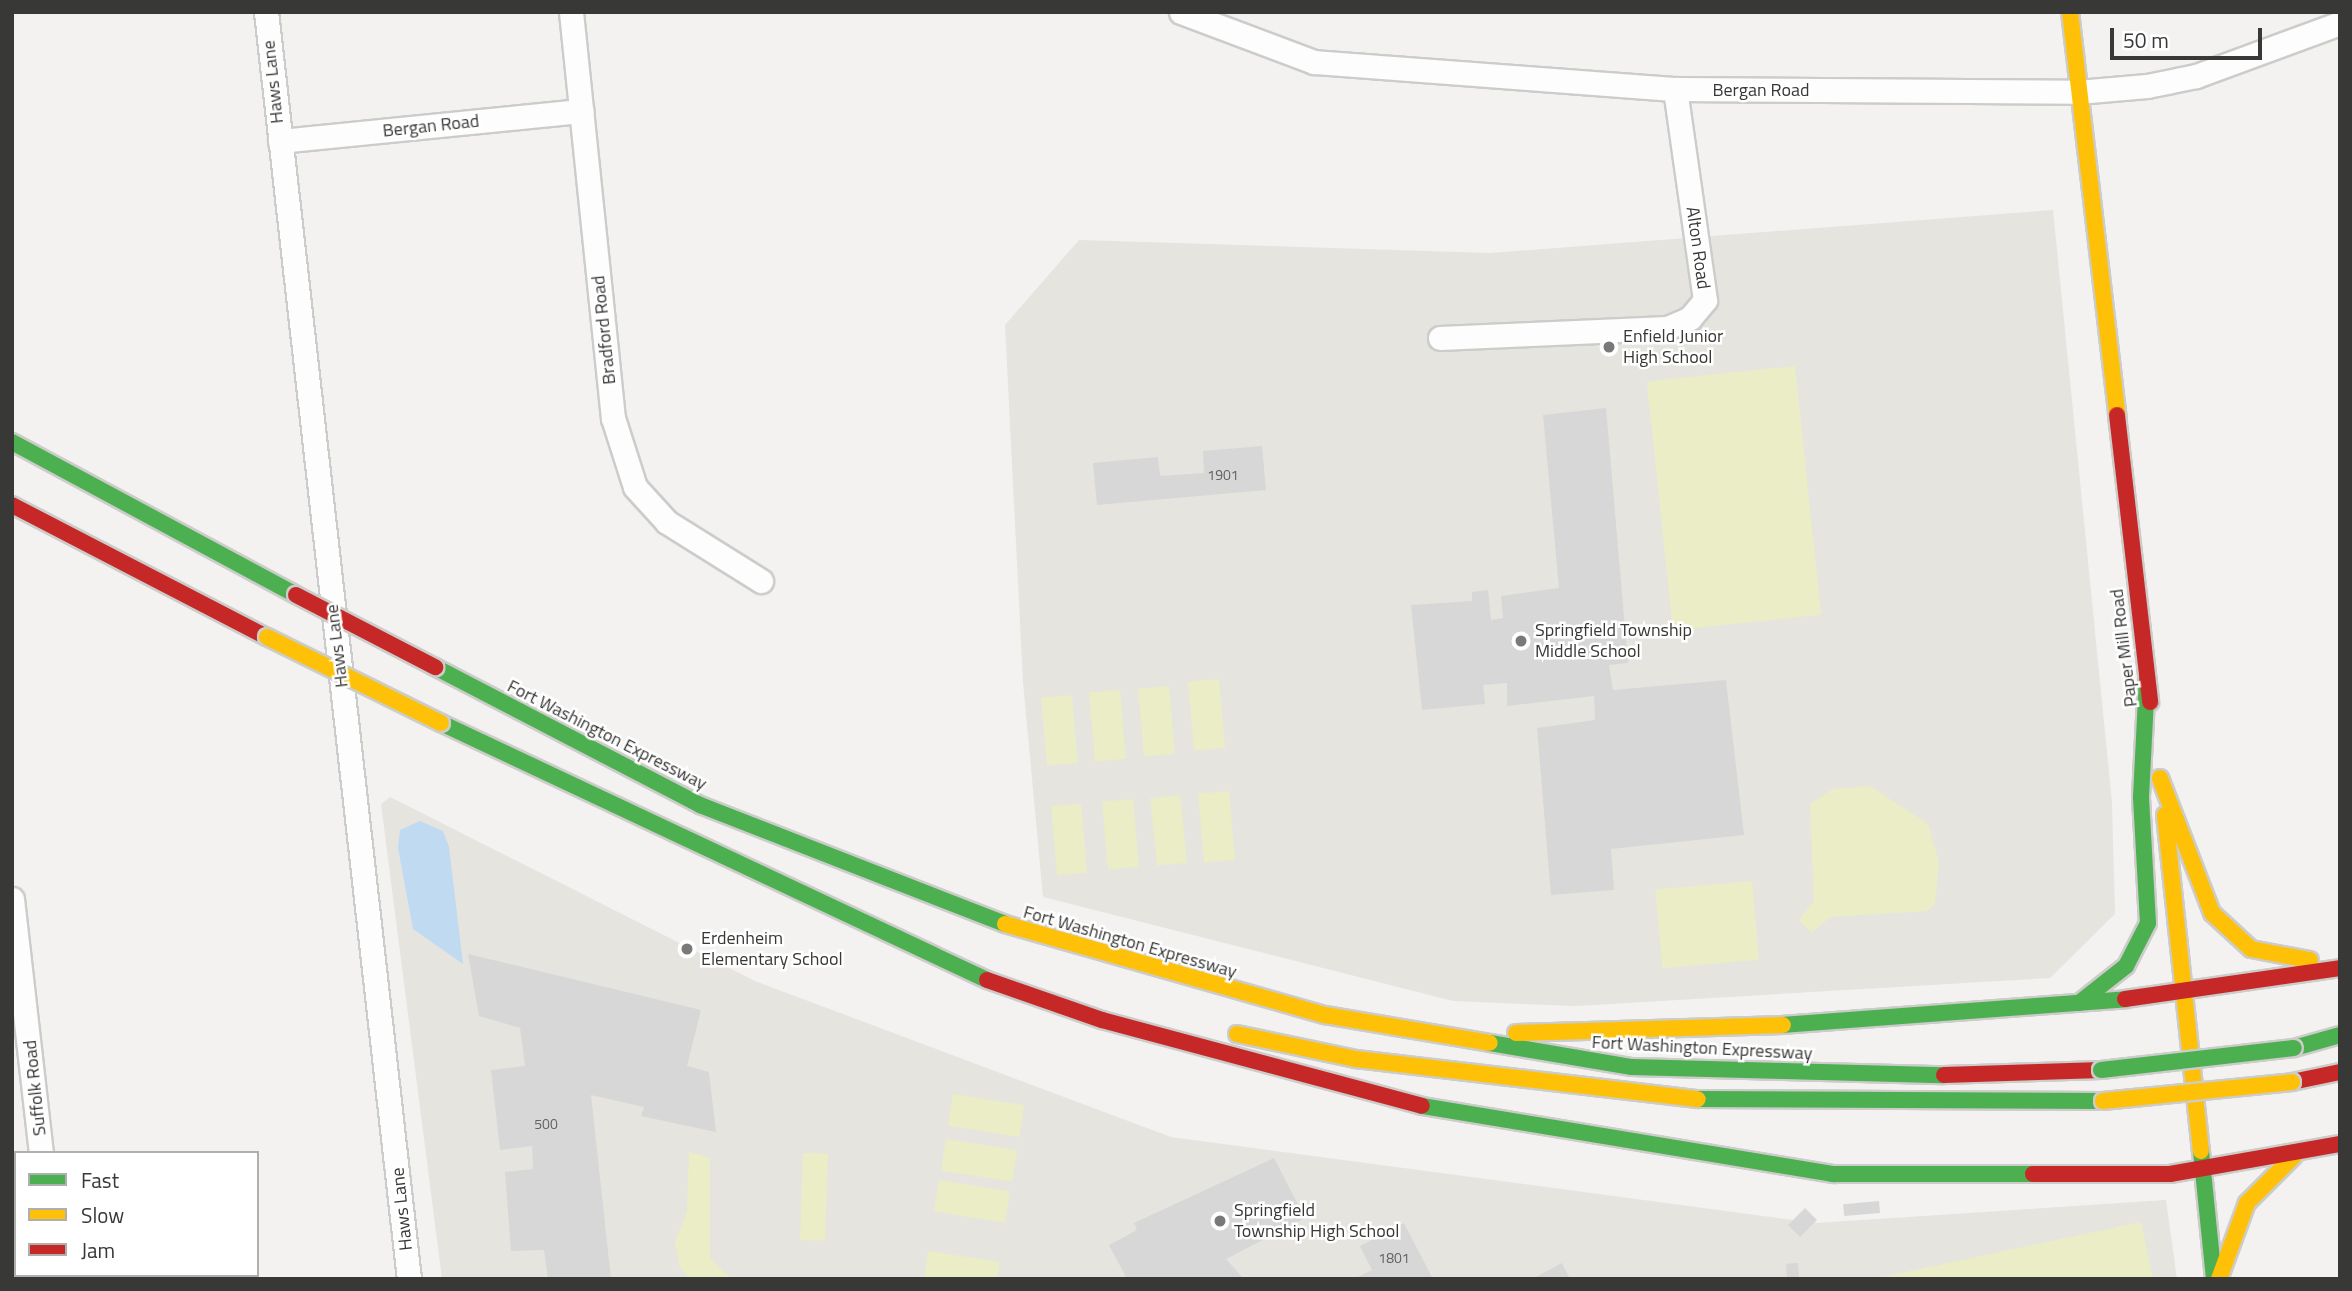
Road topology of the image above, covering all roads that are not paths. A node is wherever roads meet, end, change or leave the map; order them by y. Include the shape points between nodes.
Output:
1 (265, 12) edge
2 (571, 12) edge
3 (1181, 12) edge
4 (2070, 12) edge
5 (2340, 23) edge
6 (1675, 89) junction
7 (2078, 92) junction
8 (582, 111) junction
9 (280, 141) junction
10 (1440, 338) dead end
11 (12, 442) edge
12 (12, 505) edge
13 (761, 581) dead end
14 (2147, 678) junction
15 (2160, 778) junction
16 (728, 864) junction
17 (12, 899) edge
18 (2340, 960) edge
19 (2340, 968) edge
20 (2187, 989) junction
21 (2073, 1006) junction
22 (1426, 1034) junction
23 (2340, 1035) edge
24 (22, 1051) edge
25 (2340, 1072) edge
26 (2340, 1144) edge
27 (41, 1151) edge
28 (2294, 1156) junction
29 (2206, 1171) junction
30 (409, 1279) edge
31 (2217, 1279) edge

1 - 9 street, Haws Lane
2 - 8 street, Bradford Road
3 - 6 street, Bergan Road via 1314,62
4 - 7 main road, Paper Mill Road
5 - 7 street, Bergan Road via 2196,76
6 - 7 street, Bergan Road
6 - 10 street, Alton Road via 1705,300 1690,318 1667,328
7 - 14 main road, Paper Mill Road
8 - 9 street, Bergan Road
8 - 13 street, Bradford Road via 613,418 635,488 667,522
9 - 30 street, Haws Lane
11 - 22 main road, Fort Washington Expressway, bridge via 700,806 979,917 1175,977
12 - 16 main road, bridge via 267,637
14 - 15 main road, Paper Mill Road
14 - 21 main road via 2141,797 2148,923 2126,966
15 - 18 main road via 2205,902 2234,939 2275,958
15 - 20 main road, Paper Mill Road
16 - 25 main road, bridge via 965,957 1212,1029 1356,1059 1733,1103 2103,1101 2292,1082
16 - 29 main road via 952,968 1102,1020 1392,1100 1524,1128 1833,1174
17 - 24 street, Suffolk Road
19 - 20 main road
20 - 21 main road
20 - 29 main road, Paper Mill Road
21 - 22 main road via 1724,1029
22 - 23 main road, Fort Washington Expressway, bridge via 1632,1067 1889,1077 2101,1070 2294,1048
24 - 27 street, Suffolk Road
26 - 28 main road
28 - 29 main road
28 - 31 main road via 2247,1203
29 - 31 main road, Paper Mill Road

